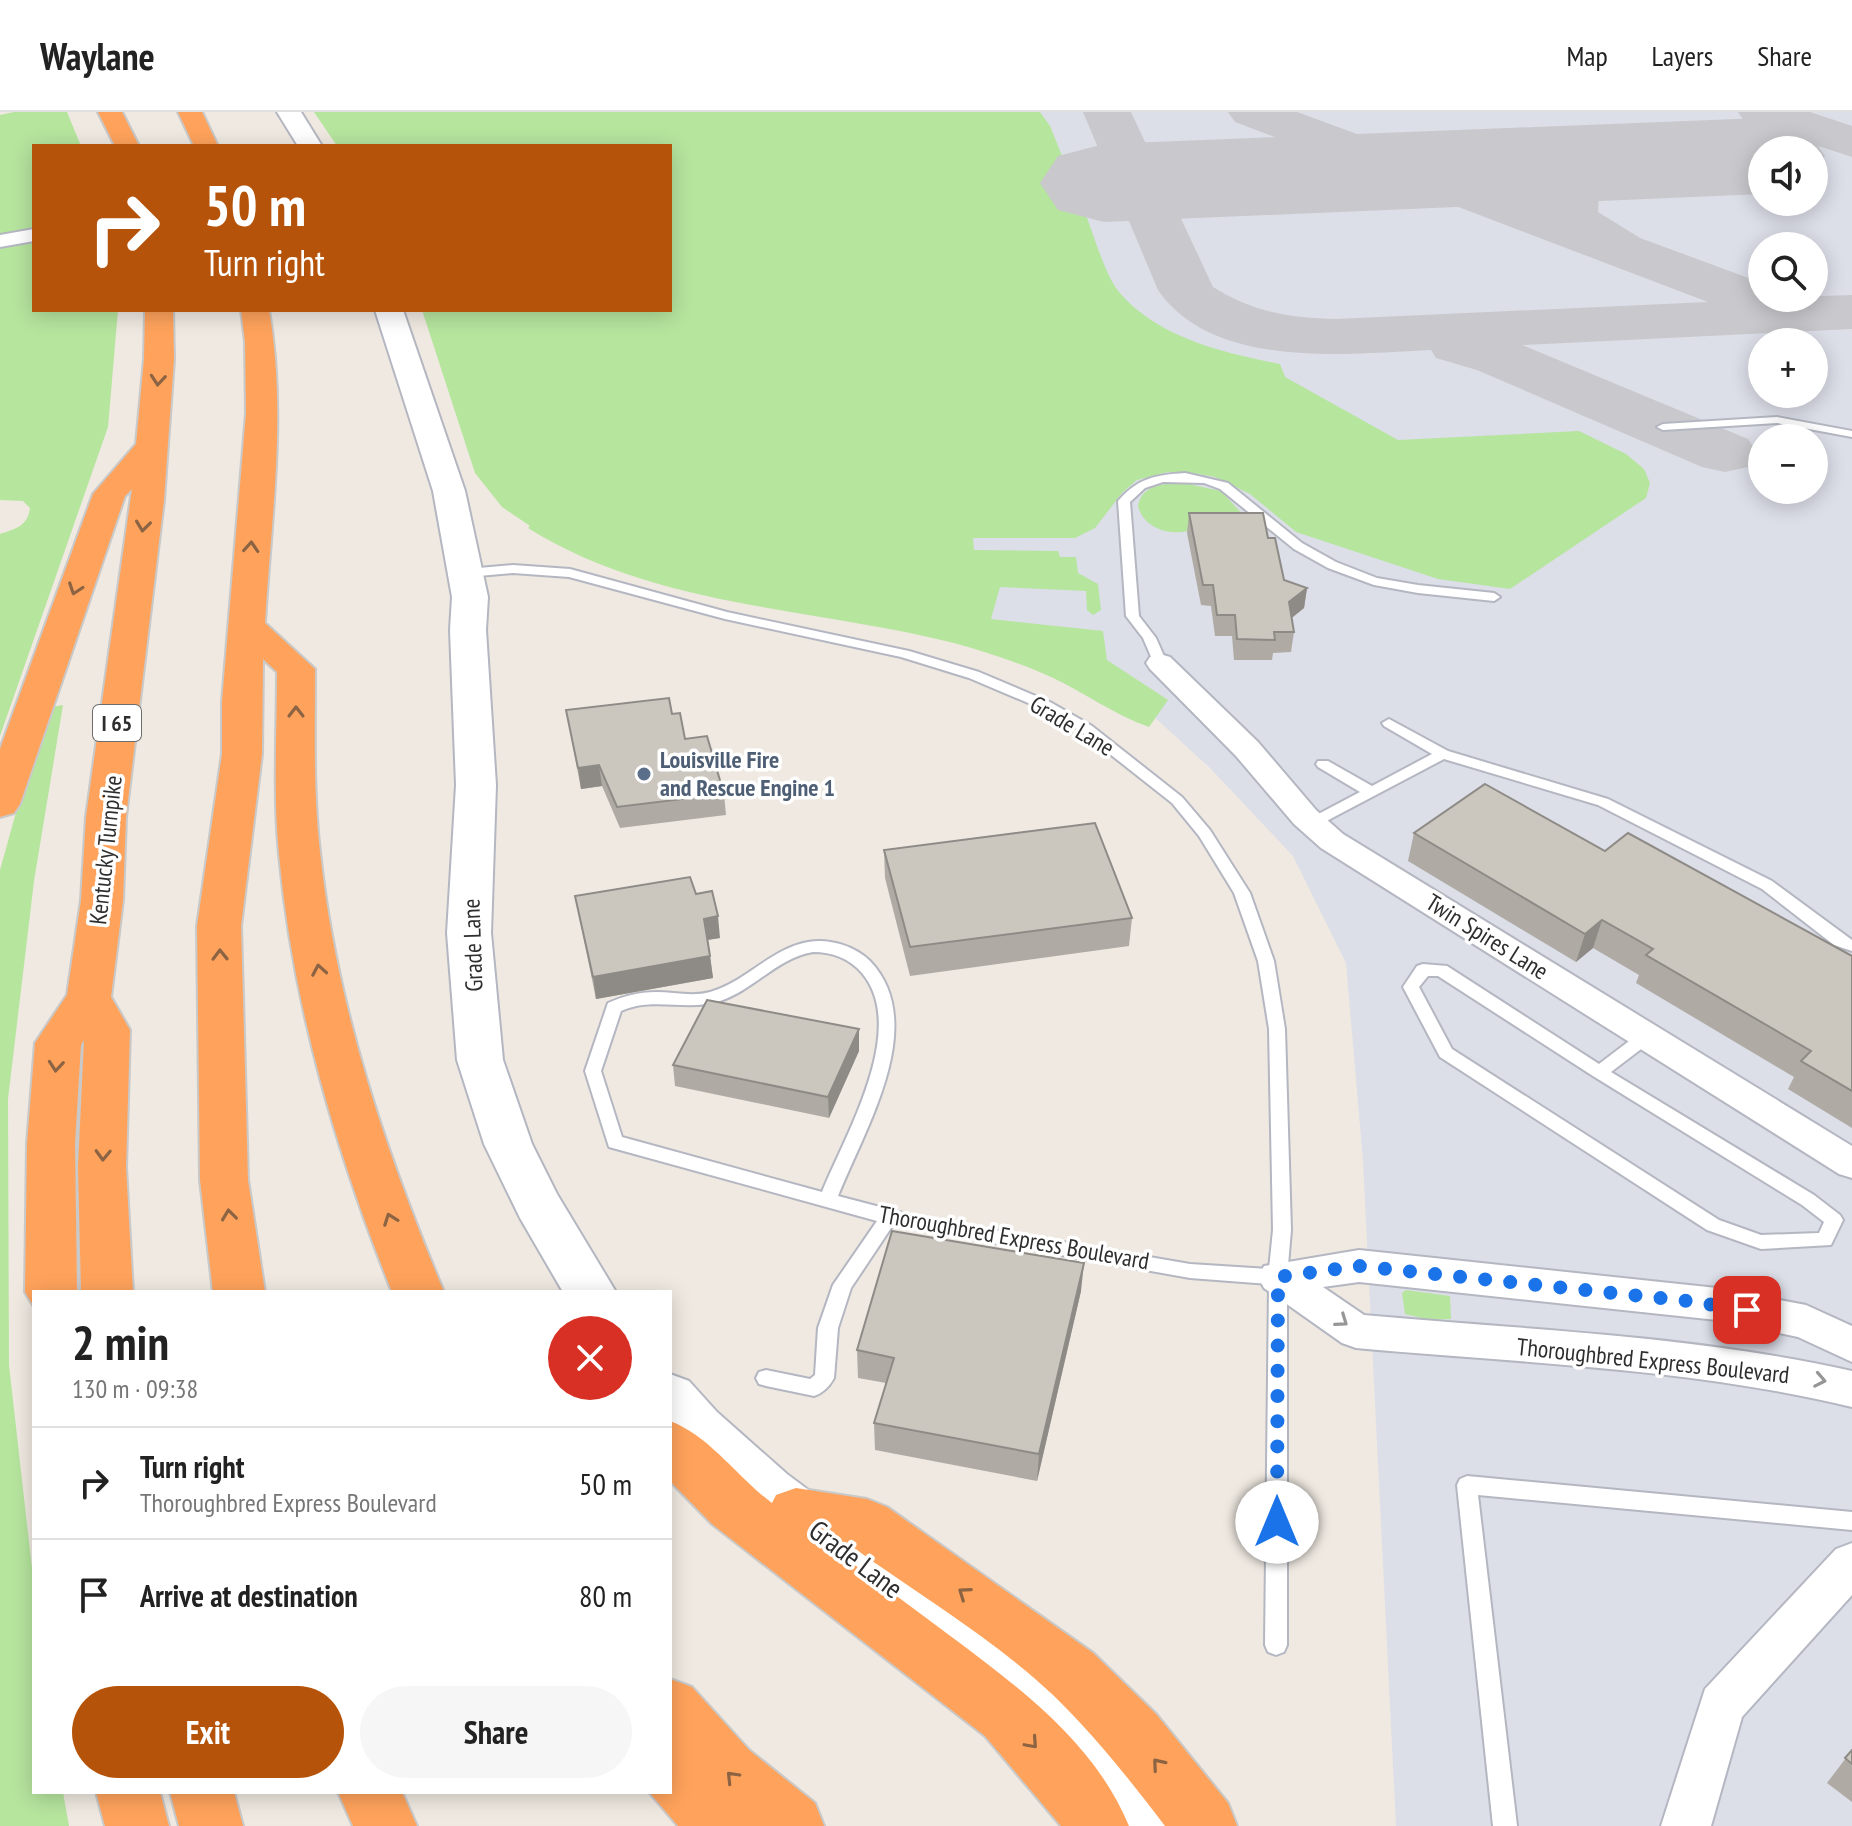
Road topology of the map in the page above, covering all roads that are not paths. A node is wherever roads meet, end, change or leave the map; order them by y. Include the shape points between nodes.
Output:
1 (110, 112) edge
2 (190, 112) edge
3 (289, 112) edge
4 (126, 144) edge
5 (205, 144) edge
6 (309, 144) edge
7 (32, 235) edge
8 (0, 241) edge
9 (159, 312) edge
10 (255, 312) edge
11 (390, 312) edge
12 (1663, 427) dead end
13 (1852, 434) edge
14 (149, 449) junction
15 (467, 573) junction
16 (1494, 597) dead end
17 (246, 625) junction
18 (1160, 663) joint
19 (1389, 723) dead end
20 (1443, 754) junction
21 (1323, 764) dead end
22 (1372, 792) junction
23 (0, 804) edge
24 (1312, 823) junction
25 (1852, 946) edge
26 (89, 997) junction
27 (1647, 1036) junction
28 (1599, 1072) junction
29 (1852, 1164) edge
30 (828, 1200) junction
31 (889, 1217) junction
32 (1278, 1277) junction
33 (51, 1290) edge
34 (107, 1290) edge
35 (239, 1290) edge
36 (417, 1290) edge
37 (589, 1290) edge
38 (1852, 1345) edge
39 (766, 1378) dead end
40 (1852, 1389) edge
41 (672, 1399) edge
42 (672, 1447) edge
43 (796, 1513) junction
44 (1852, 1521) edge
45 (1852, 1563) edge
46 (1276, 1645) dead end
47 (672, 1711) edge
48 (672, 1771) edge
49 (129, 1794) edge
50 (203, 1794) edge
51 (371, 1794) edge
52 (137, 1826) edge
53 (211, 1826) edge
54 (385, 1826) edge
55 (720, 1826) edge
56 (792, 1826) edge
57 (1097, 1826) edge
58 (1144, 1826) edge
59 (1205, 1826) edge
60 (1505, 1826) edge
61 (1686, 1826) edge

1 - 4 highway
2 - 5 highway
3 - 6 main road
7 - 8 street
9 -> 14 highway, Kentucky Turnpike / I 65
17 -> 10 highway via 262,413
11 - 15 main road, Grade Lane via 449,491
12 - 13 lane via 1777,420
14 -> 23 highway via 109,494
14 -> 26 highway, Kentucky Turnpike / I 65
15 - 32 lane, Grade Lane via 570,573 974,675 1087,729 1177,800 1205,833 1242,893 1266,961 1277,1029 1282,1230
15 - 37 main road, Grade Lane via 476,785 469,933 480,1060 508,1144
16 - 18 lane via 1374,581 1298,546 1224,486 1162,478 1141,485 1124,501 1133,616
35 -> 17 highway via 224,1180 219,926 242,754
36 -> 17 highway via 367,1159 321,984 300,855 296,669
18 - 24 street, Twin Spires Lane
19 - 20 lane
20 - 22 lane
20 - 25 lane via 1603,802 1767,885
21 - 22 lane
22 - 24 lane
24 - 27 street, Twin Spires Lane via 1332,841
26 -> 33 highway via 58,1043
26 -> 34 highway via 107,1030 102,1167
27 - 28 lane
27 - 29 street, Twin Spires Lane
28 - 28 lane via 1441,970 1423,970 1411,987 1446,1053 1713,1225 1761,1242 1825,1240 1834,1220 1808,1200
30 - 30 lane, Thoroughbred Express Boulevard via 615,1142 593,1071 614,1007 628,998 713,998 781,956 822,946 860,961 879,982 888,1022 886,1050
30 - 31 lane, Thoroughbred Express Boulevard
31 - 32 lane, Thoroughbred Express Boulevard via 1190,1271
31 - 39 lane via 842,1285 828,1328 824,1378 814,1388
32 - 38 street, Thoroughbred Express Boulevard via 1359,1266 1717,1304 1806,1322
32 -> 40 street, Thoroughbred Express Boulevard via 1356,1331 1716,1364
32 - 46 lane, Grade Lane
41 - 43 main road, Grade Lane via 698,1429
42 -> 57 highway via 732,1506 1007,1715 1076,1792
43 - 58 main road, Grade Lane via 1053,1710
59 -> 43 highway via 1134,1735 1072,1673 1018,1631 867,1525
44 - 60 lane via 1467,1485
45 - 61 street via 1722,1705
56 -> 47 highway via 746,1792
48 - 55 highway
49 - 52 highway
50 - 53 highway
51 - 54 highway

